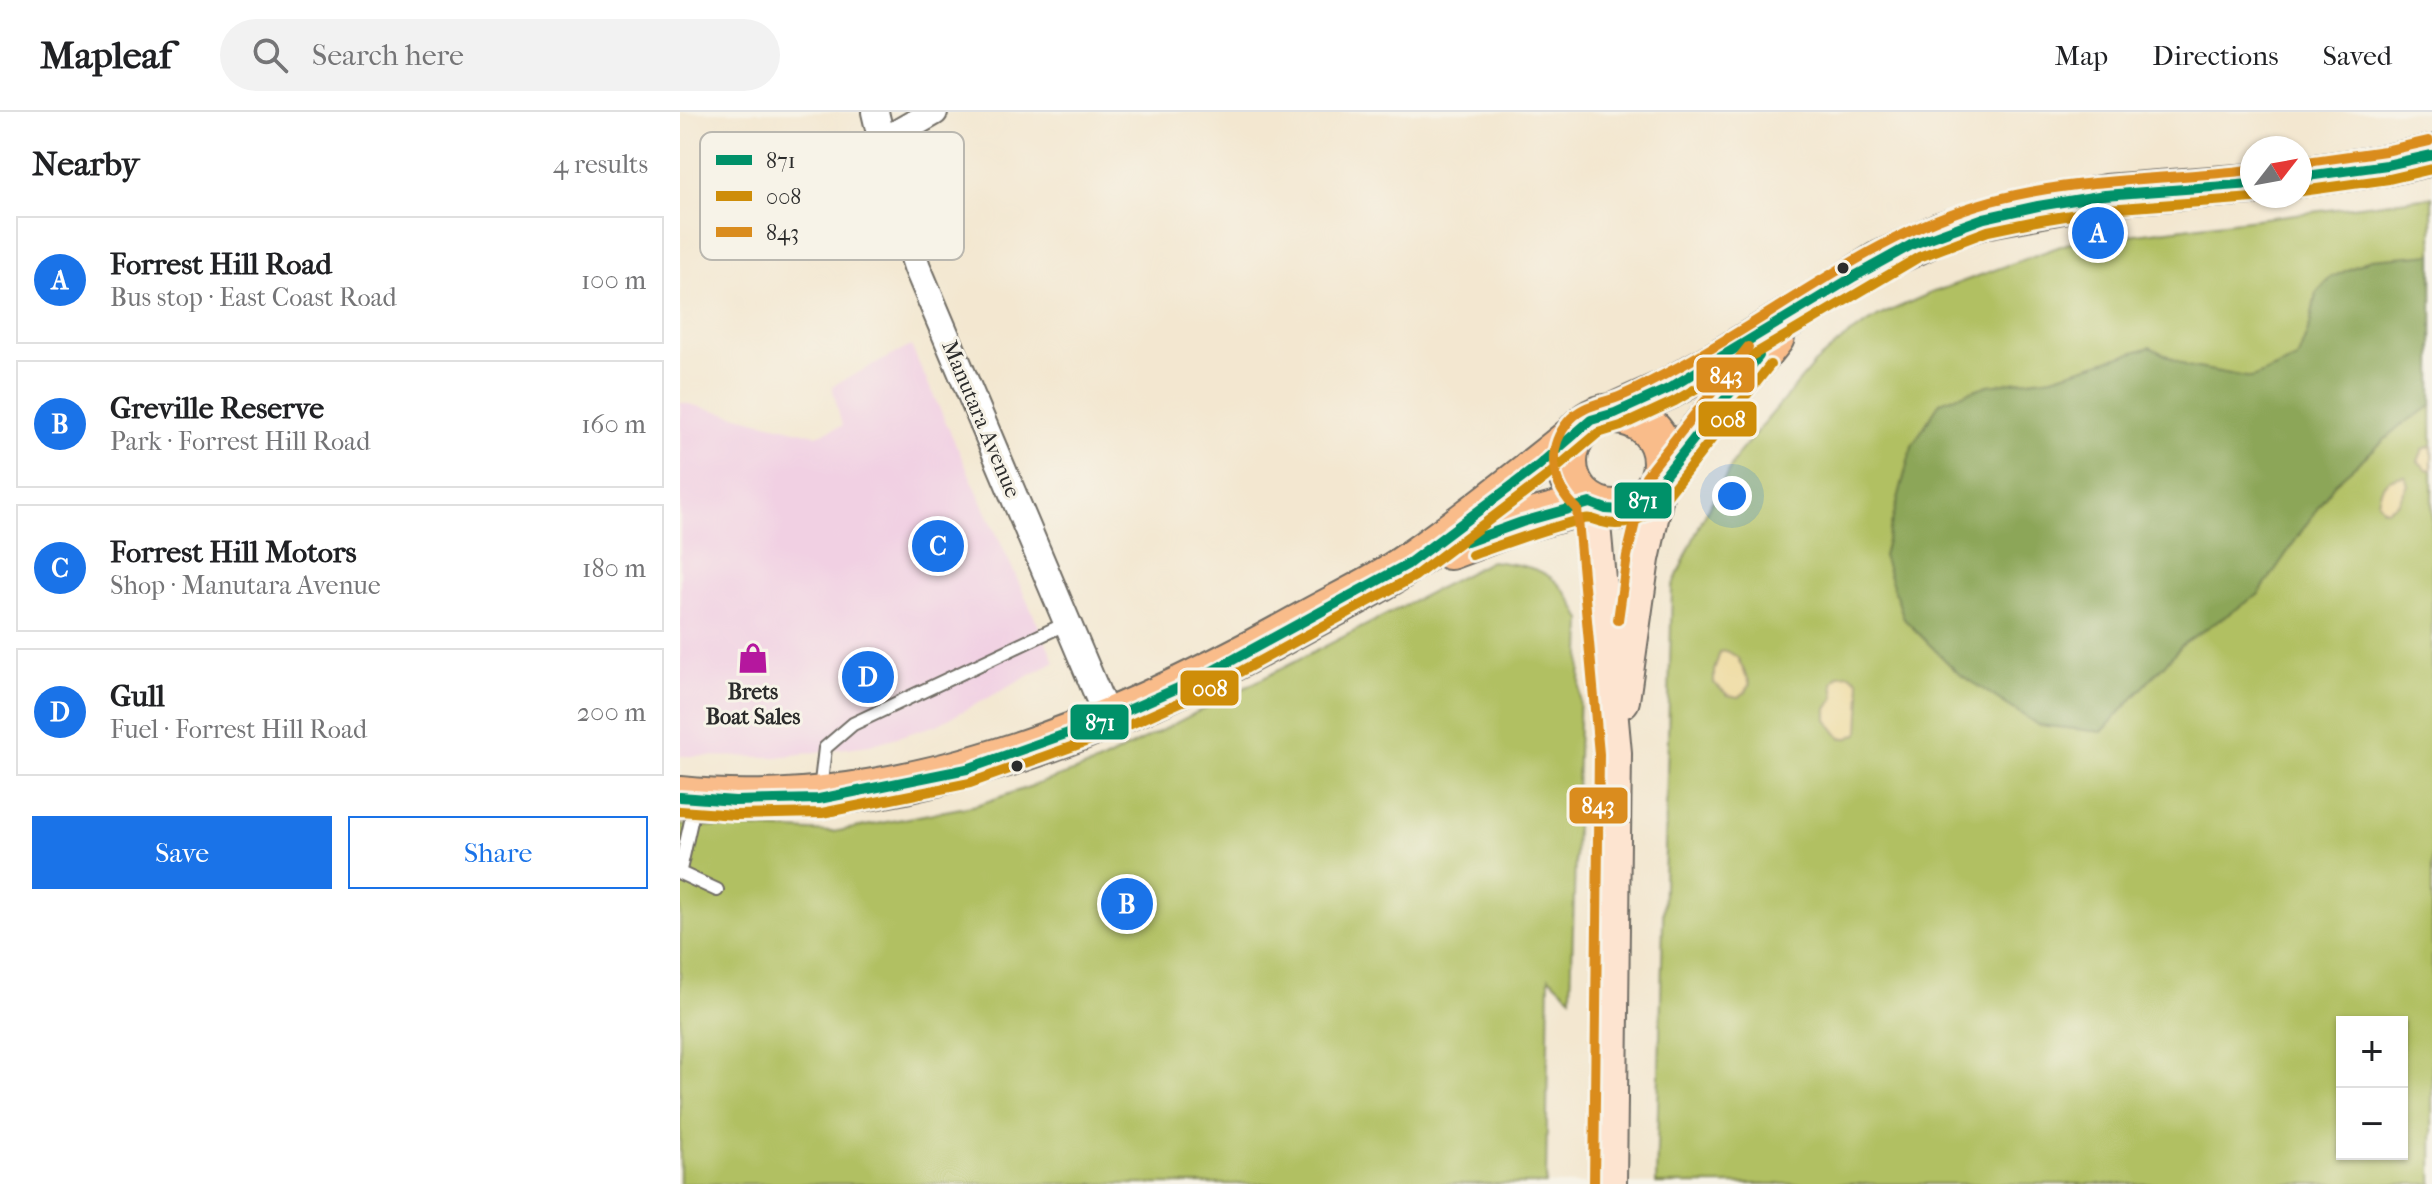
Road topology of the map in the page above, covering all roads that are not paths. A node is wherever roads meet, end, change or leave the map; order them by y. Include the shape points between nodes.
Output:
1 (875, 112) edge
2 (934, 112) edge
3 (880, 132) edge
4 (899, 132) edge
5 (2432, 155) edge
6 (2312, 175) edge
7 (2240, 185) edge
8 (915, 260) edge
9 (1789, 318) junction
10 (1615, 413) junction
11 (1573, 437) junction
12 (1658, 484) junction
13 (1590, 503) junction
14 (1408, 564) junction
15 (1067, 623) junction
16 (1108, 719) junction
17 (1613, 753) junction
18 (688, 798) edge
19 (819, 799) junction
20 (680, 871) edge
21 (717, 890) dead end
22 (1608, 1184) edge

1 - 3 street, Manutara Avenue
2 - 4 street
5 - 6 main road
7 - 9 main road via 2105,195 1984,218 1892,255
8 - 15 street, Manutara Avenue
9 - 10 main road via 1668,389
9 - 12 main road
10 - 11 main road via 1591,420
10 - 12 main road via 1631,416 1656,435 1663,466
11 - 13 main road via 1567,466 1579,493
11 - 14 main road
12 - 13 main road via 1648,497 1621,510
12 - 17 main road via 1641,559
13 - 14 main road
13 - 17 main road
14 - 16 main road via 1196,680
15 - 16 street, Manutara Avenue
15 - 19 lane via 853,724 825,748
16 - 19 main road via 967,769
17 - 22 main road
18 - 19 main road
18 - 20 lane
20 - 21 lane

